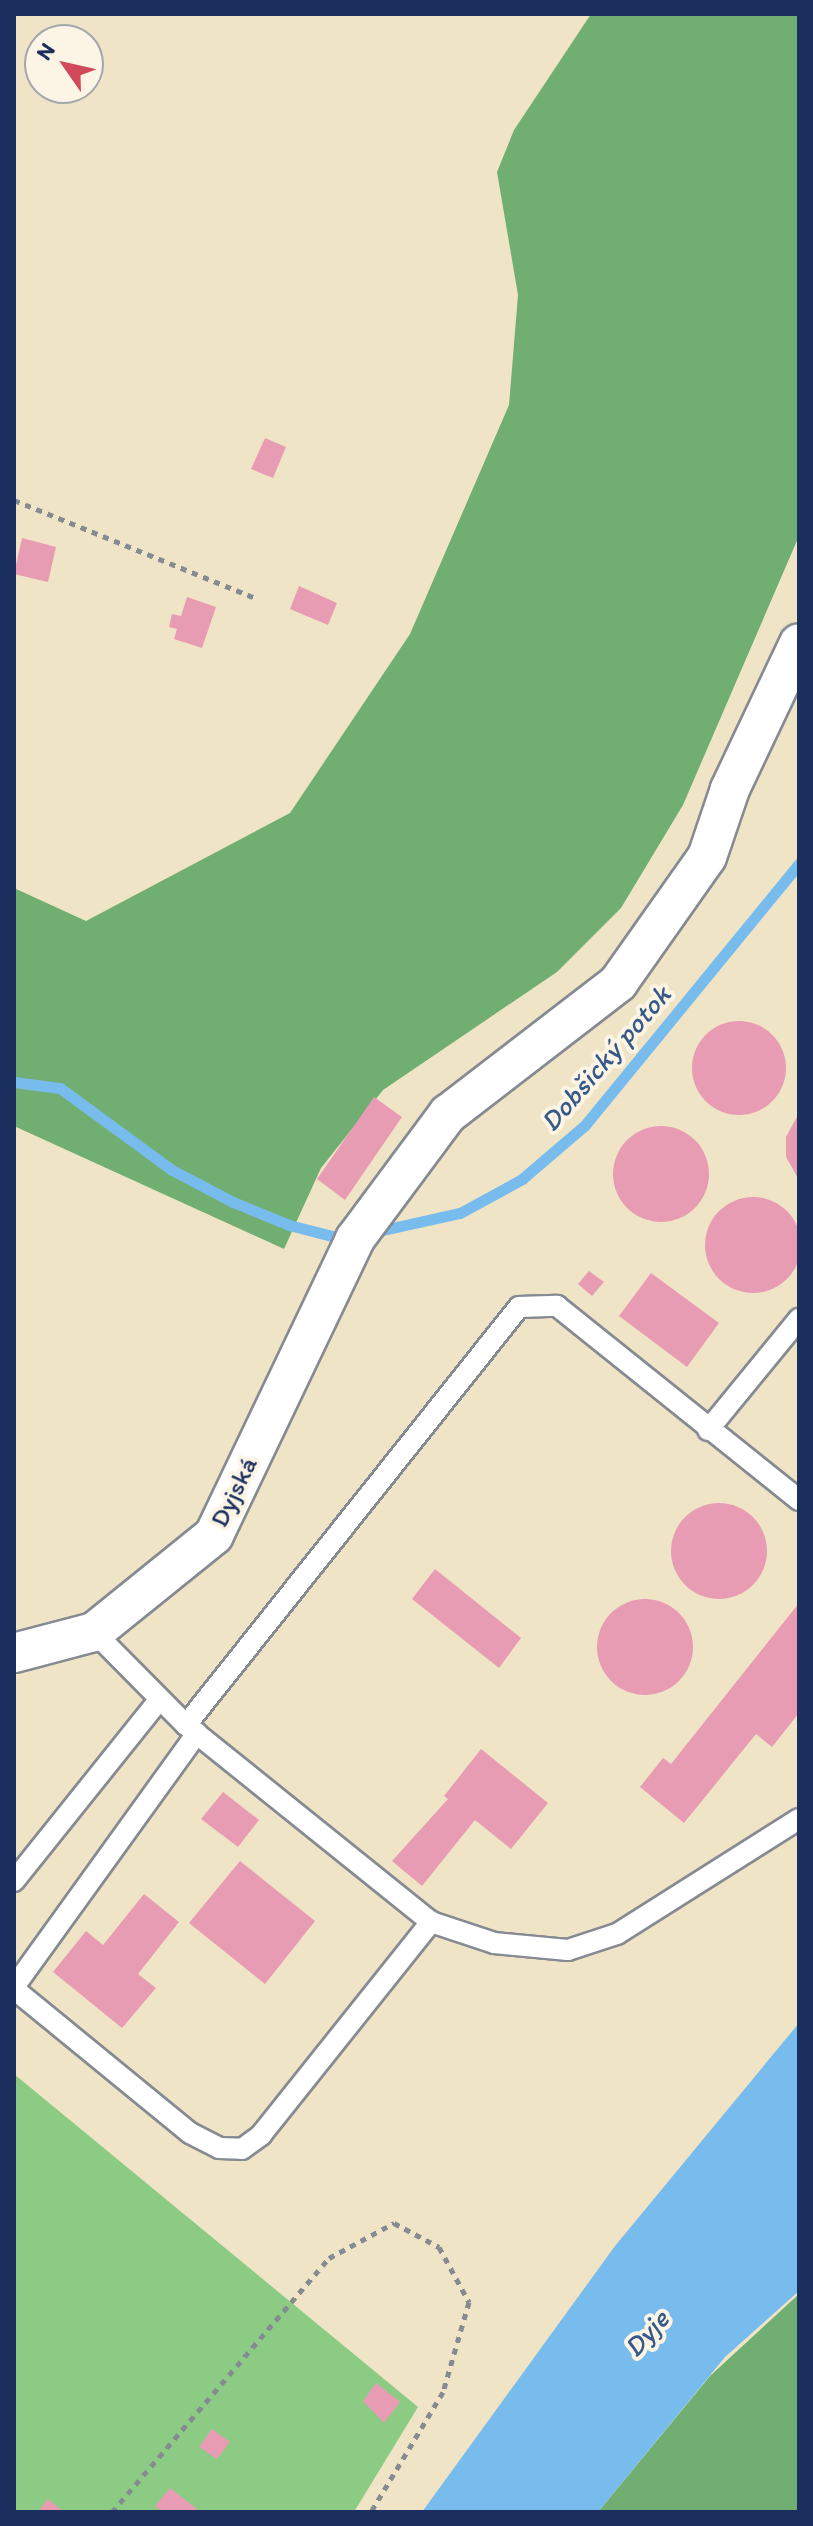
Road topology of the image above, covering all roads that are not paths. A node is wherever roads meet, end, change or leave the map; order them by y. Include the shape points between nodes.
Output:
1 (799, 643) edge
2 (799, 1319) edge
3 (708, 1430) junction
4 (799, 1500) edge
5 (94, 1632) junction
6 (14, 1653) edge
7 (158, 1701) junction
8 (191, 1729) junction
9 (799, 1819) edge
10 (14, 1881) edge
11 (431, 1922) junction
12 (14, 1988) edge

1 - 5 street, Dyjská via 730,789 707,857 672,909 618,983 448,1114 355,1239 214,1535
2 - 3 lane
3 - 4 lane
3 - 8 lane via 557,1306 519,1307
5 - 6 street, Dyjská
5 - 7 lane
7 - 8 lane
7 - 10 lane
8 - 11 lane
8 - 12 lane
9 - 11 lane via 617,1934 568,1950 494,1943
11 - 12 lane via 261,2135 242,2149 219,2148 190,2133

